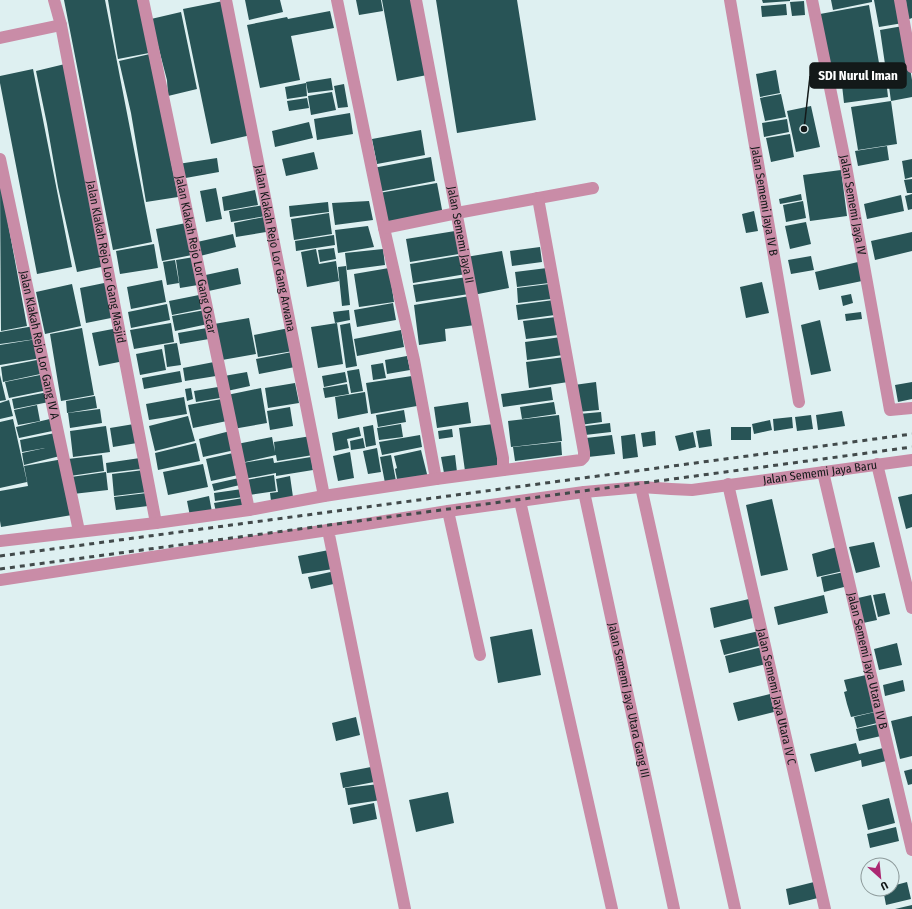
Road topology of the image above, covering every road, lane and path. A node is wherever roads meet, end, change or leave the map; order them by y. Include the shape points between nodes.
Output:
1 (54, 0) edge
2 (143, 0) edge
3 (226, 0) edge
4 (337, 0) edge
5 (416, 0) edge
6 (730, 0) edge
7 (812, 0) edge
8 (900, 0) edge
9 (60, 25) junction
10 (0, 38) edge
11 (912, 67) edge
12 (0, 159) edge
13 (593, 188) dead end
14 (538, 198) junction
15 (457, 213) junction
16 (384, 228) junction
17 (799, 402) dead end
18 (912, 408) edge
19 (912, 460) edge
20 (877, 464) junction
21 (503, 470) junction
22 (823, 472) junction
23 (436, 479) junction
24 (728, 484) junction
25 (641, 487) junction
26 (584, 492) junction
27 (324, 496) junction
28 (520, 501) junction
29 (249, 510) junction
30 (448, 511) junction
31 (156, 523) junction
32 (328, 530) junction
33 (79, 531) junction
34 (0, 541) edge
35 (0, 580) edge
36 (912, 608) edge
37 (480, 655) dead end
38 (912, 850) edge
39 (405, 909) edge
40 (612, 909) edge
41 (674, 909) edge
42 (736, 909) edge
43 (825, 909) edge

1 - 9 street, Jalan Klakah Rejo Lor Gang Masjid
2 - 29 street, Jalan Klakah Rejo Lor Gang Oscar
3 - 27 street, Jalan Klakah Rejo Lor Gang Arwana
4 - 16 street
5 - 15 street, Jalan Sememi Jaya II
6 - 17 street, Jalan Sememi Jaya IV B
7 - 18 street, Jalan Sememi Jaya IV via 846,166 890,410
8 - 11 street
9 - 10 street
9 - 31 street, Jalan Klakah Rejo Lor Gang Masjid
12 - 33 street, Jalan Klakah Rejo Lor Gang IV A
13 - 14 street
14 - 15 street
14 - 21 street via 584,457 581,460
15 - 16 street
15 - 21 street, Jalan Sememi Jaya II via 503,458
16 - 23 street via 414,360
19 - 20 street, Jalan Sememi Jaya Baru
20 - 22 street, Jalan Sememi Jaya Baru
20 - 36 street
21 - 23 street
22 - 24 street, Jalan Sememi Jaya Baru
22 - 38 street, Jalan Sememi Jaya Utara IV B
23 - 27 street
24 - 25 street, Jalan Sememi Jaya Baru via 692,490
24 - 43 street, Jalan Sememi Jaya Utara IV C
25 - 26 street, Jalan Sememi Jaya Baru
25 - 42 street
26 - 28 street, Jalan Sememi Jaya Baru
26 - 41 street, Jalan Sememi Jaya Utara Gang III
27 - 29 street
28 - 30 street, Jalan Sememi Jaya Baru
28 - 40 street
29 - 31 street
30 - 32 street, Jalan Sememi Jaya Baru
30 - 37 street
31 - 33 street
32 - 35 street, Jalan Sememi Jaya Baru
32 - 39 street
33 - 34 street

